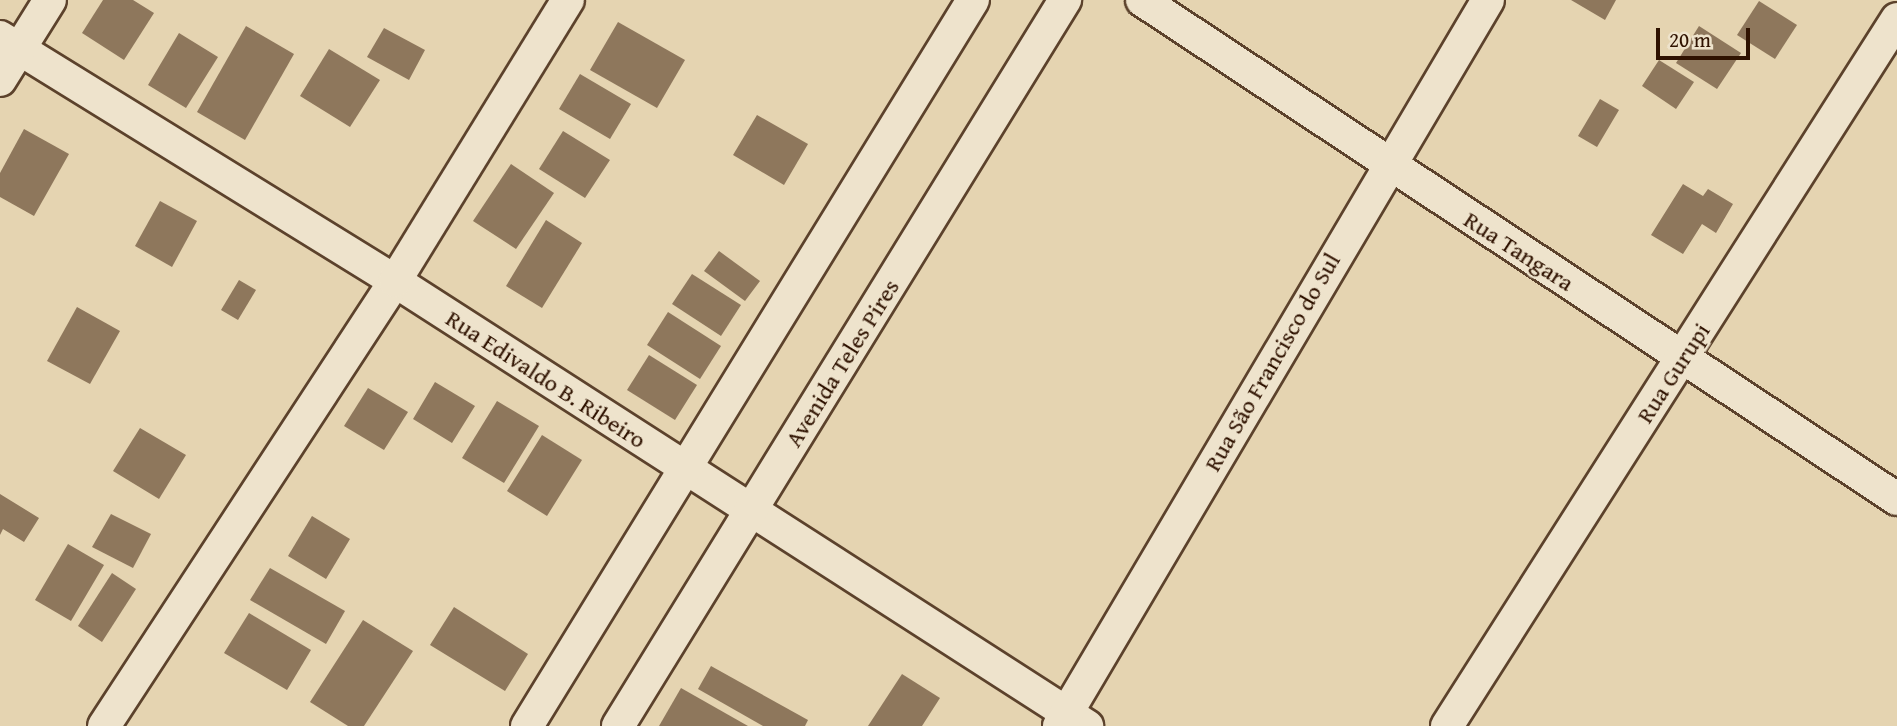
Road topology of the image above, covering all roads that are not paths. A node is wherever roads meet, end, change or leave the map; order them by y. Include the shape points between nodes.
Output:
1 (50, 0) edge
2 (568, 0) edge
3 (973, 0) edge
4 (1065, 0) edge
5 (1142, 0) edge
6 (1488, 0) edge
7 (1897, 19) edge
8 (10, 43) edge
9 (0, 80) edge
10 (1386, 166) junction
11 (395, 281) junction
12 (1684, 357) junction
13 (685, 469) junction
14 (1897, 499) edge
15 (750, 512) junction
16 (1071, 722) edge
17 (104, 726) edge
18 (527, 726) edge
19 (618, 726) edge
20 (1447, 726) edge

1 - 8 street
2 - 11 street
3 - 13 street
4 - 15 street, Avenida Teles Pires
5 - 10 street, Rua Tangara
6 - 10 street, Rua São Francisco do Sul
7 - 12 street, Rua Gurupi
8 - 9 street
8 - 11 street, Rua Edivaldo B. Ribeiro
10 - 12 street, Rua Tangara
10 - 16 street, Rua São Francisco do Sul
11 - 13 street, Rua Edivaldo B. Ribeiro
11 - 17 street
12 - 14 street, Rua Tangara
12 - 20 street, Rua Gurupi
13 - 15 street, Rua Edivaldo B. Ribeiro
13 - 18 street
15 - 16 street, Rua Edivaldo B. Ribeiro
15 - 19 street, Avenida Teles Pires

